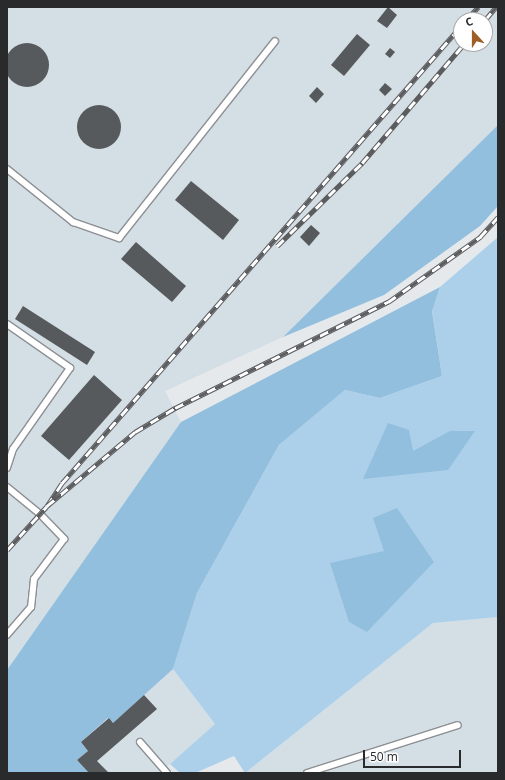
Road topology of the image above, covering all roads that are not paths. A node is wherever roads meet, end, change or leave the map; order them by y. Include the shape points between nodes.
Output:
1 (275, 41) dead end
2 (7, 169) edge
3 (7, 324) edge
4 (7, 468) edge
5 (7, 487) edge
6 (7, 635) edge
7 (458, 725) dead end
8 (140, 742) dead end
9 (167, 773) edge
10 (307, 773) edge

1 - 2 lane via 119,238 73,222
3 - 4 lane via 70,368 13,449
5 - 6 lane via 40,514 64,540 34,579 31,607
7 - 10 lane
8 - 9 lane

